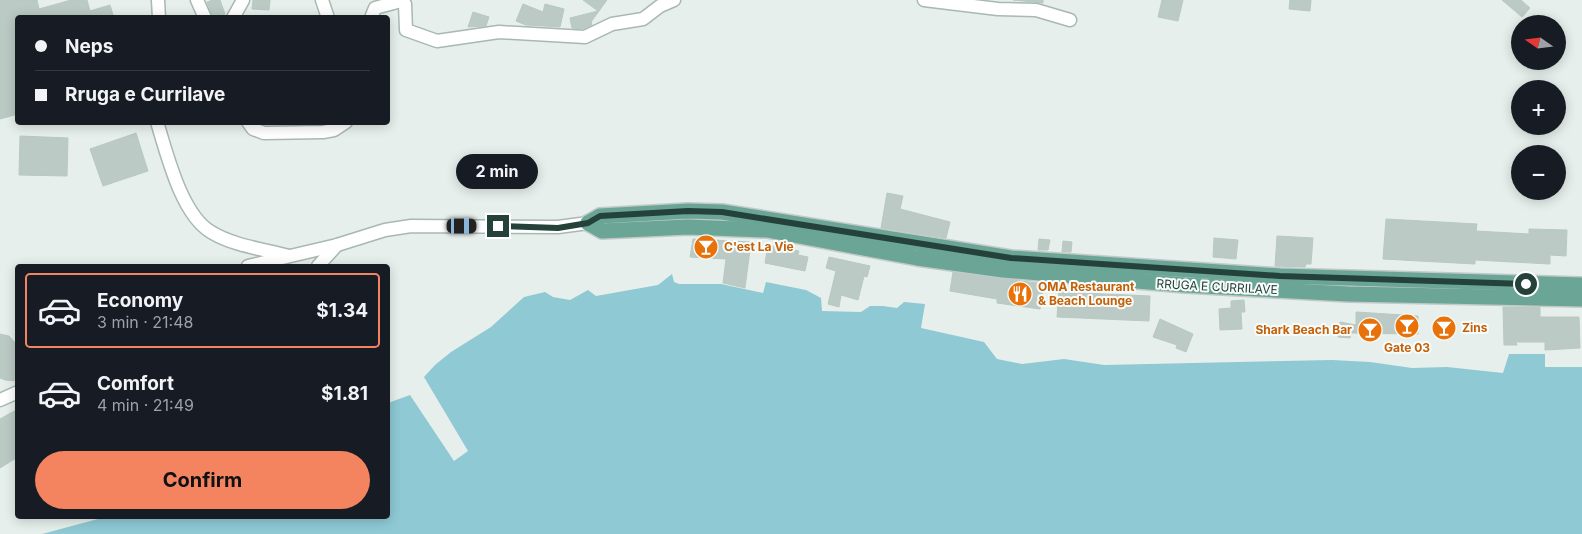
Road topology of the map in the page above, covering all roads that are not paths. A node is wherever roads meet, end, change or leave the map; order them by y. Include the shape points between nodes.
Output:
1 (158, 0) edge
2 (197, 0) edge
3 (243, 0) edge
4 (322, 0) edge
5 (674, 0) edge
6 (924, 0) edge
7 (159, 15) edge
8 (204, 15) edge
9 (235, 15) edge
10 (327, 15) edge
11 (372, 15) edge
12 (1070, 20) dead end
13 (158, 125) edge
14 (250, 125) edge
15 (342, 125) edge
16 (588, 223) junction
17 (337, 245) junction
18 (291, 256) junction
19 (257, 264) edge
20 (320, 264) edge
21 (1582, 285) edge
22 (1582, 299) edge
23 (15, 393) edge
24 (0, 400) edge

1 - 7 street
2 - 8 street
3 - 9 street
4 - 10 street
5 - 11 street via 643,19 612,24 585,37 499,32 437,41 406,30 407,10 401,1 376,8
6 - 12 street via 1036,10
13 - 18 street via 175,181 197,220 229,240
14 - 15 street via 264,133 323,132
16 - 17 street, RRUGA E CURRILAVE via 558,228 411,226 385,230
16 - 21 main road, RRUGA E CURRILAVE via 600,216 722,212 1011,258 1280,276
16 - 22 main road, RRUGA E CURRILAVE via 602,230 688,227 767,230 963,265 1175,285 1348,294
17 - 18 street, RRUGA E CURRILAVE
17 - 20 street
18 - 19 street, RRUGA E CURRILAVE
23 - 24 street

